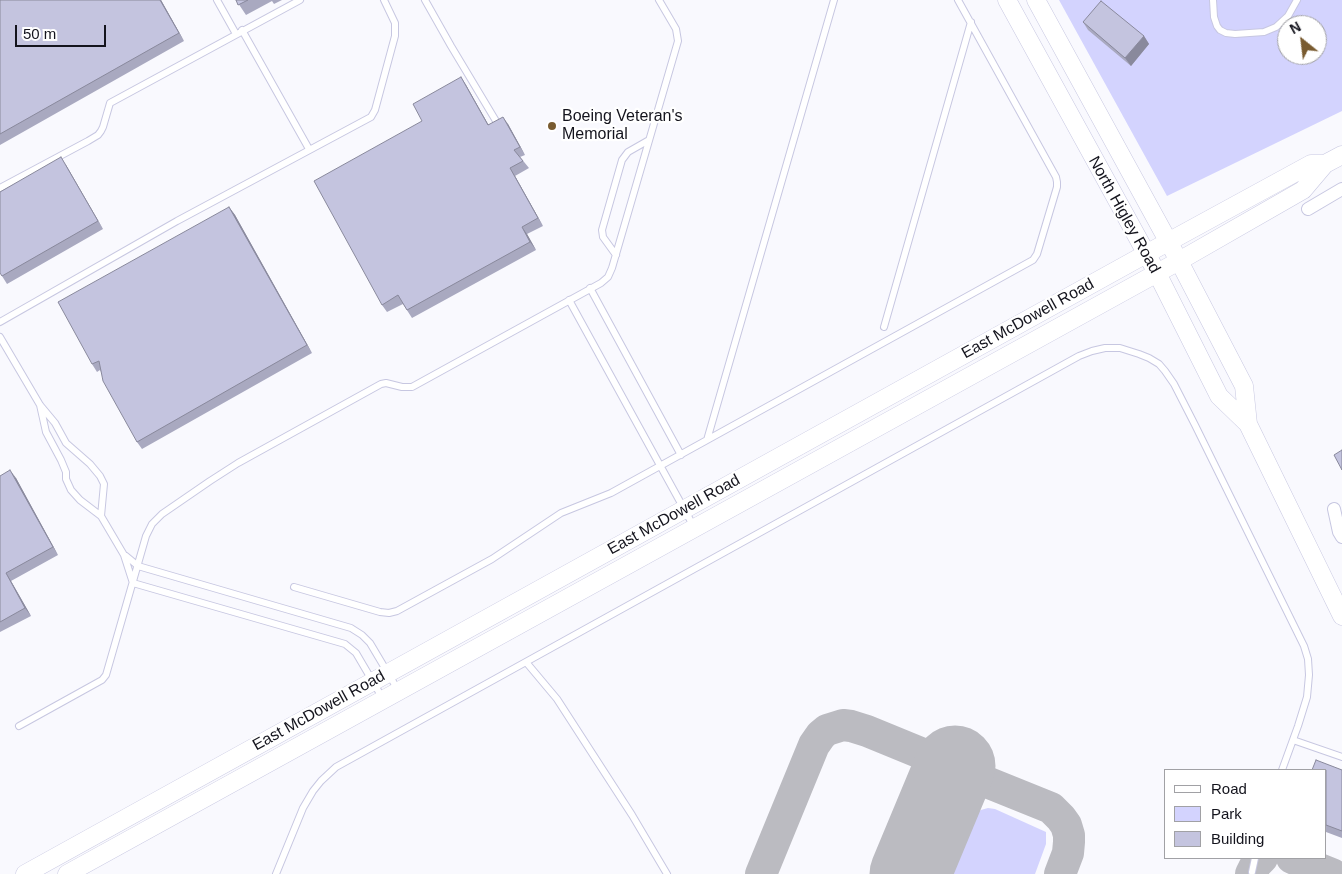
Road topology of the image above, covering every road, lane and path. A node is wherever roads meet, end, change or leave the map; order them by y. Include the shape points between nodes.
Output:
1 (217, 0) edge
2 (300, 0) edge
3 (384, 0) edge
4 (425, 0) edge
5 (660, 0) edge
6 (834, 0) edge
7 (958, 0) edge
8 (1007, 0) edge
9 (1036, 0) edge
10 (1213, 0) edge
11 (1297, 0) edge
12 (970, 22) junction
13 (239, 32) junction
14 (496, 121) edge
15 (650, 140) junction
16 (310, 149) junction
17 (1342, 155) edge
18 (1325, 164) junction
19 (0, 188) edge
20 (1342, 189) edge
21 (1308, 209) dead end
22 (1169, 241) junction
23 (1146, 254) junction
24 (616, 255) junction
25 (1180, 260) junction
26 (1156, 273) junction
27 (590, 288) junction
28 (569, 300) junction
29 (0, 322) edge
30 (884, 327) dead end
31 (0, 337) edge
32 (40, 405) junction
33 (1248, 424) junction
34 (707, 440) junction
35 (681, 455) junction
36 (661, 466) junction
37 (685, 509) junction
38 (1334, 509) dead end
39 (101, 516) junction
40 (695, 528) junction
41 (1342, 536) edge
42 (124, 555) junction
43 (138, 566) junction
44 (133, 583) junction
45 (294, 587) dead end
46 (1342, 616) edge
47 (526, 662) junction
48 (380, 677) junction
49 (391, 695) junction
50 (19, 726) dead end
51 (1293, 740) junction
52 (1342, 757) edge
53 (1282, 769) edge
54 (1255, 859) edge
55 (1252, 872) dead end
56 (25, 874) edge
57 (67, 874) edge
58 (276, 874) edge
59 (667, 874) edge

1 - 13 lane
2 - 13 lane
3 - 16 lane via 395,23 395,36 375,110 371,117
4 - 14 lane
5 - 15 lane via 676,29 678,41
6 - 34 lane
7 - 12 lane
8 - 23 main road, North Higley Road
9 - 22 main road, North Higley Road
10 - 11 lane via 1214,17 1220,30 1243,34 1276,27 1288,16
12 - 30 lane
12 - 34 lane via 1058,182 1035,257
13 - 16 lane
13 - 19 lane via 110,102 98,134
15 - 24 lane
15 - 24 lane via 628,152 622,160 602,230 603,237
16 - 29 lane
17 - 18 main road, East McDowell Road
18 - 22 main road, East McDowell Road via 1311,164
18 - 25 main road, East McDowell Road via 1303,190
20 - 21 street
22 - 23 main road, East McDowell Road
22 - 25 main road, North Higley Road
23 - 26 main road, North Higley Road
23 - 37 main road, East McDowell Road
24 - 27 lane via 608,277
25 - 26 main road, East McDowell Road
25 - 33 main road, North Higley Road via 1244,386
26 - 33 main road, North Higley Road via 1219,396
26 - 40 main road, East McDowell Road
27 - 28 lane
27 - 35 lane
28 - 36 lane
28 - 43 lane via 412,387 383,383 238,463 157,519 148,530
31 - 32 lane
32 - 39 lane via 46,432 61,460 70,490
32 - 39 lane via 66,443 100,476 104,484
33 - 46 main road, North Higley Road
34 - 35 lane
35 - 36 lane
36 - 37 lane
36 - 45 lane via 604,496 561,513 492,559 393,612 380,612
37 - 40 lane
37 - 48 main road, East McDowell Road
38 - 41 street
39 - 42 lane
40 - 49 main road, East McDowell Road
42 - 43 lane
42 - 44 lane
43 - 44 lane
43 - 48 lane via 351,628 370,643
44 - 48 lane via 345,644
44 - 50 lane via 104,678
47 - 51 lane via 1079,356 1105,348 1120,348 1159,364 1174,384 1304,646 1310,675 1307,697
47 - 58 lane via 328,774 303,808
47 - 59 lane via 557,699
48 - 49 lane
48 - 49 lane
48 - 56 main road, East McDowell Road
49 - 57 main road, East McDowell Road
51 - 52 lane
51 - 53 lane
54 - 55 lane

